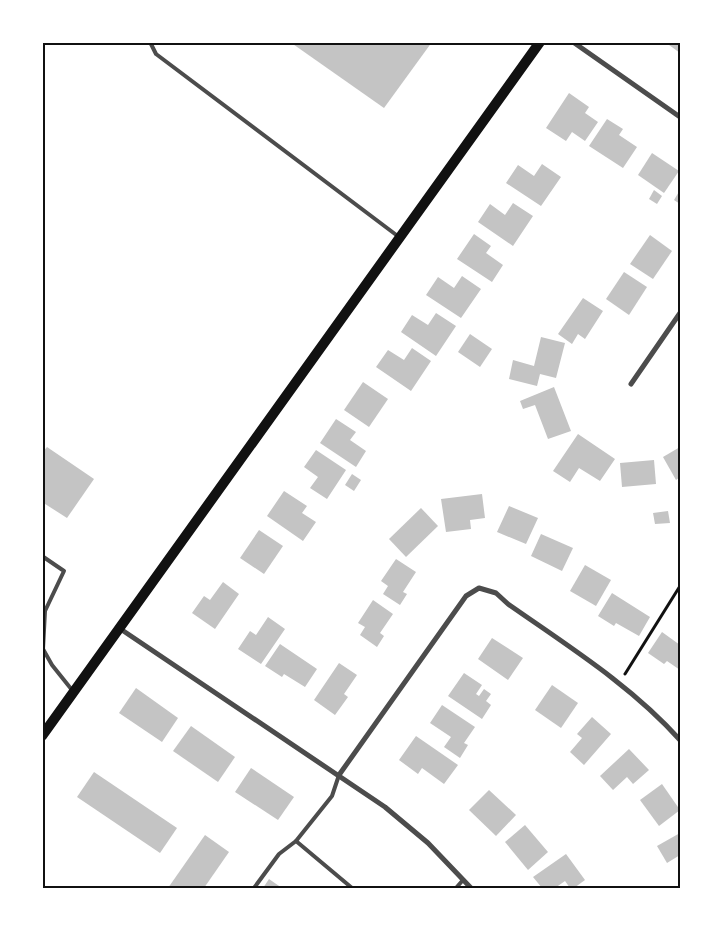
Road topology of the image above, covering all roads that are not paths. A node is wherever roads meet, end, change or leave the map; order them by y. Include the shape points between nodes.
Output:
1 (150, 42) edge
2 (540, 42) edge
3 (573, 42) edge
4 (680, 117) edge
5 (399, 237) junction
6 (680, 313) edge
7 (631, 384) dead end
8 (42, 556) edge
9 (119, 627) junction
10 (43, 633) edge
11 (43, 649) edge
12 (74, 692) junction
13 (42, 736) edge
14 (680, 740) edge
15 (339, 776) junction
16 (296, 841) junction
17 (464, 880) junction
18 (254, 888) edge
19 (352, 888) edge
20 (456, 888) edge
21 (471, 888) edge

1 - 5 lane via 156,54
2 - 5 main road
3 - 4 street
5 - 9 main road
6 - 7 street
8 - 10 lane via 64,571 45,611
9 - 12 main road
9 - 15 street
10 - 11 lane
11 - 12 lane
12 - 13 main road
14 - 15 street via 658,716 618,683 496,593 479,588 466,596
15 - 16 lane via 332,796
15 - 17 street via 385,807
16 - 18 lane via 278,854
16 - 19 lane
17 - 20 lane
17 - 21 street

